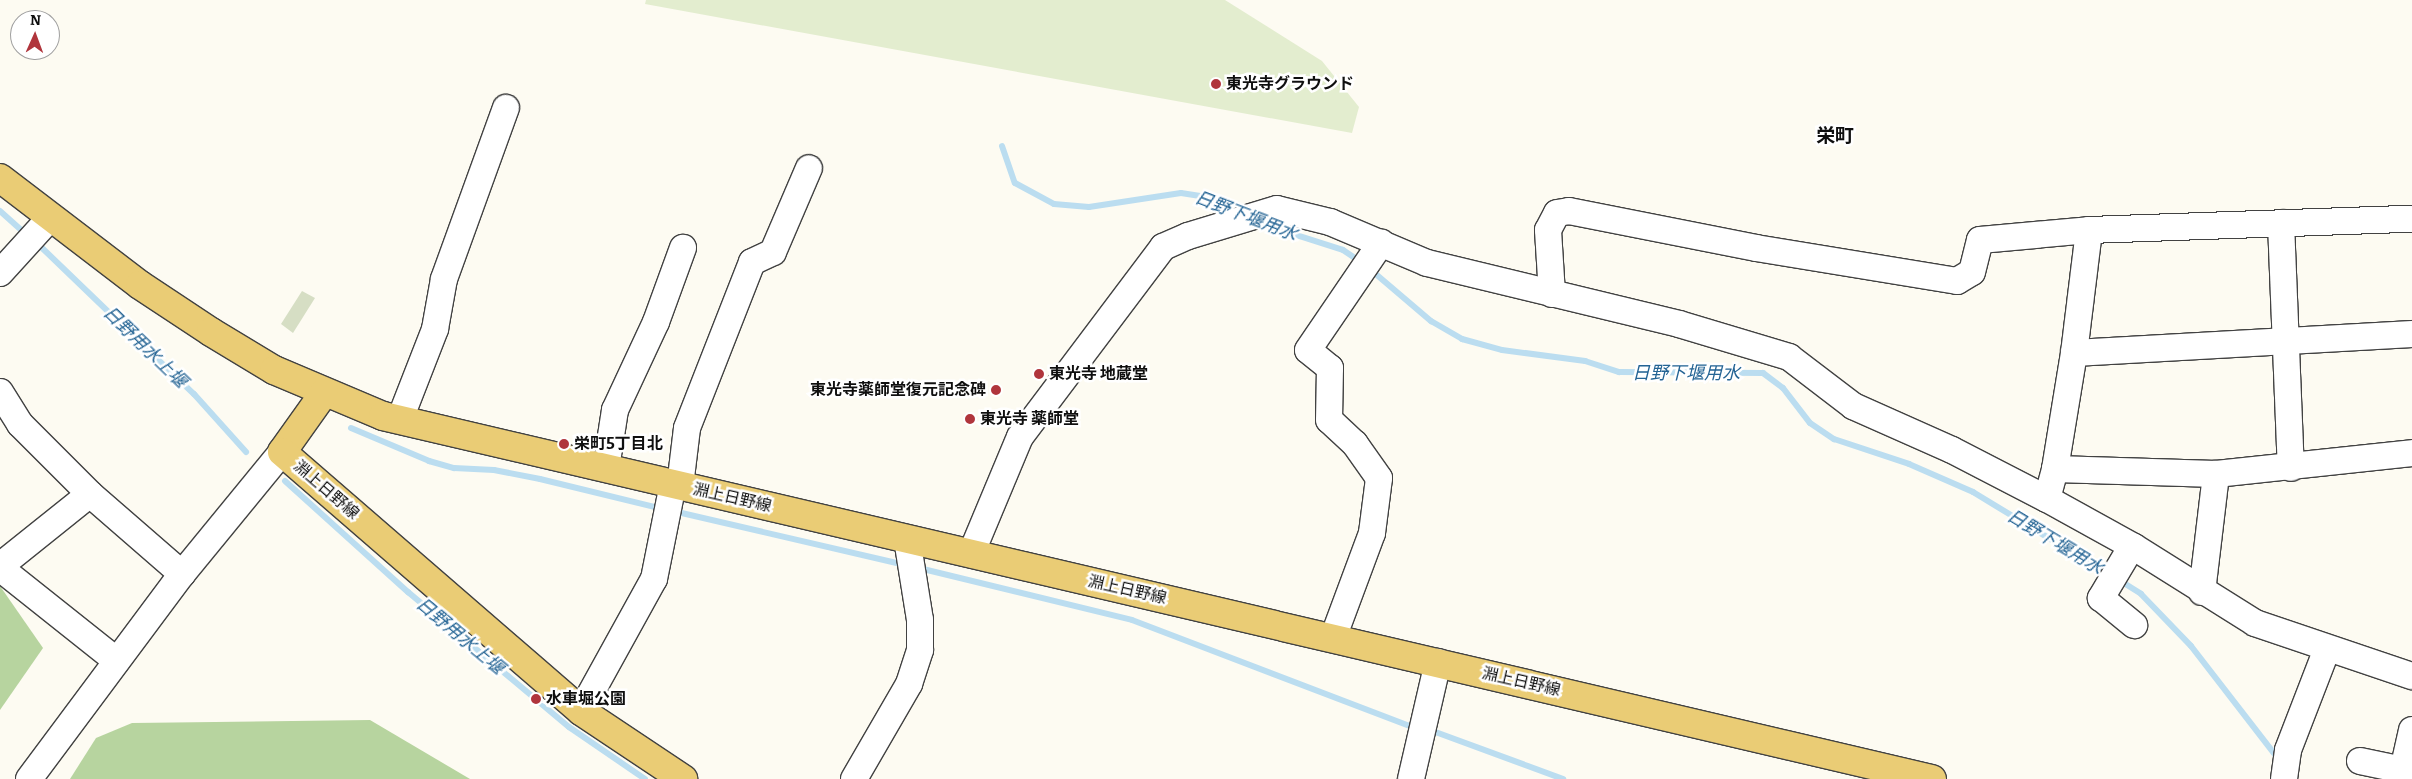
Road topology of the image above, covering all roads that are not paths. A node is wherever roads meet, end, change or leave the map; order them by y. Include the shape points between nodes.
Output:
1 (506, 108) dead end
2 (809, 168) dead end
3 (0, 178) edge
4 (50, 218) junction
5 (2412, 219) edge
6 (2281, 223) junction
7 (2089, 230) junction
8 (683, 248) dead end
9 (1371, 260) junction
10 (0, 273) edge
11 (1552, 294) junction
12 (2412, 334) edge
13 (2285, 342) junction
14 (2074, 353) junction
15 (0, 392) edge
16 (324, 393) junction
17 (400, 419) junction
18 (282, 452) junction
19 (2412, 453) edge
20 (606, 468) junction
21 (2291, 468) junction
22 (2055, 469) junction
23 (2216, 474) junction
24 (676, 485) junction
25 (90, 494) junction
26 (2047, 499) junction
27 (908, 540) junction
28 (2132, 546) junction
29 (971, 554) junction
30 (0, 567) edge
31 (182, 574) junction
32 (2202, 592) junction
33 (2134, 624) dead end
34 (1332, 638) junction
35 (2327, 649) junction
36 (117, 660) junction
37 (1438, 662) junction
38 (2412, 676) edge
39 (580, 711) junction
40 (2412, 730) edge
41 (2360, 761) dead end
42 (2285, 767) edge
43 (30, 779) edge
44 (683, 779) edge
45 (854, 779) edge
46 (1411, 779) edge
47 (1932, 779) edge

1 - 17 street via 444,279 435,330
2 - 24 street via 773,252 752,262 687,428
3 - 4 main road, 淵上日野線
4 - 10 street
4 - 16 main road, 淵上日野線 via 140,285 211,332 274,370
5 - 6 street
6 - 7 street
6 - 13 street
7 - 11 street via 1980,240 1972,272 1957,281 1756,248 1569,211 1557,213 1548,230
7 - 14 street
8 - 20 street via 656,322 615,410
9 - 11 street via 1427,263
9 - 29 street via 1330,222 1276,209 1235,220 1164,248 1020,437
9 - 34 street via 1308,350 1330,368 1329,420 1355,444 1379,478 1372,533
11 - 26 street via 1679,324 1789,357 1853,406 1952,450
12 - 13 street
13 - 14 street
13 - 21 street
14 - 22 street
15 - 25 street via 20,424
16 - 17 main road, 淵上日野線
16 - 18 main road, 淵上日野線
17 - 20 main road, 淵上日野線
18 - 31 street
18 - 39 main road, 淵上日野線
19 - 21 street
20 - 24 main road, 淵上日野線
21 - 23 street
22 - 23 street
22 - 26 street
23 - 32 street
24 - 27 main road, 淵上日野線
24 - 39 street via 654,578
25 - 30 street
25 - 31 street
26 - 28 street
27 - 29 main road, 淵上日野線
27 - 45 street via 920,620 920,650 909,684
28 - 32 street
28 - 33 street via 2101,598
29 - 34 main road, 淵上日野線
30 - 36 street
31 - 36 street
32 - 35 street via 2255,623
34 - 37 main road, 淵上日野線
35 - 38 street
35 - 42 street
36 - 43 street
37 - 46 street
37 - 47 main road, 淵上日野線
39 - 44 main road, 淵上日野線
40 - 41 street via 2404,770

